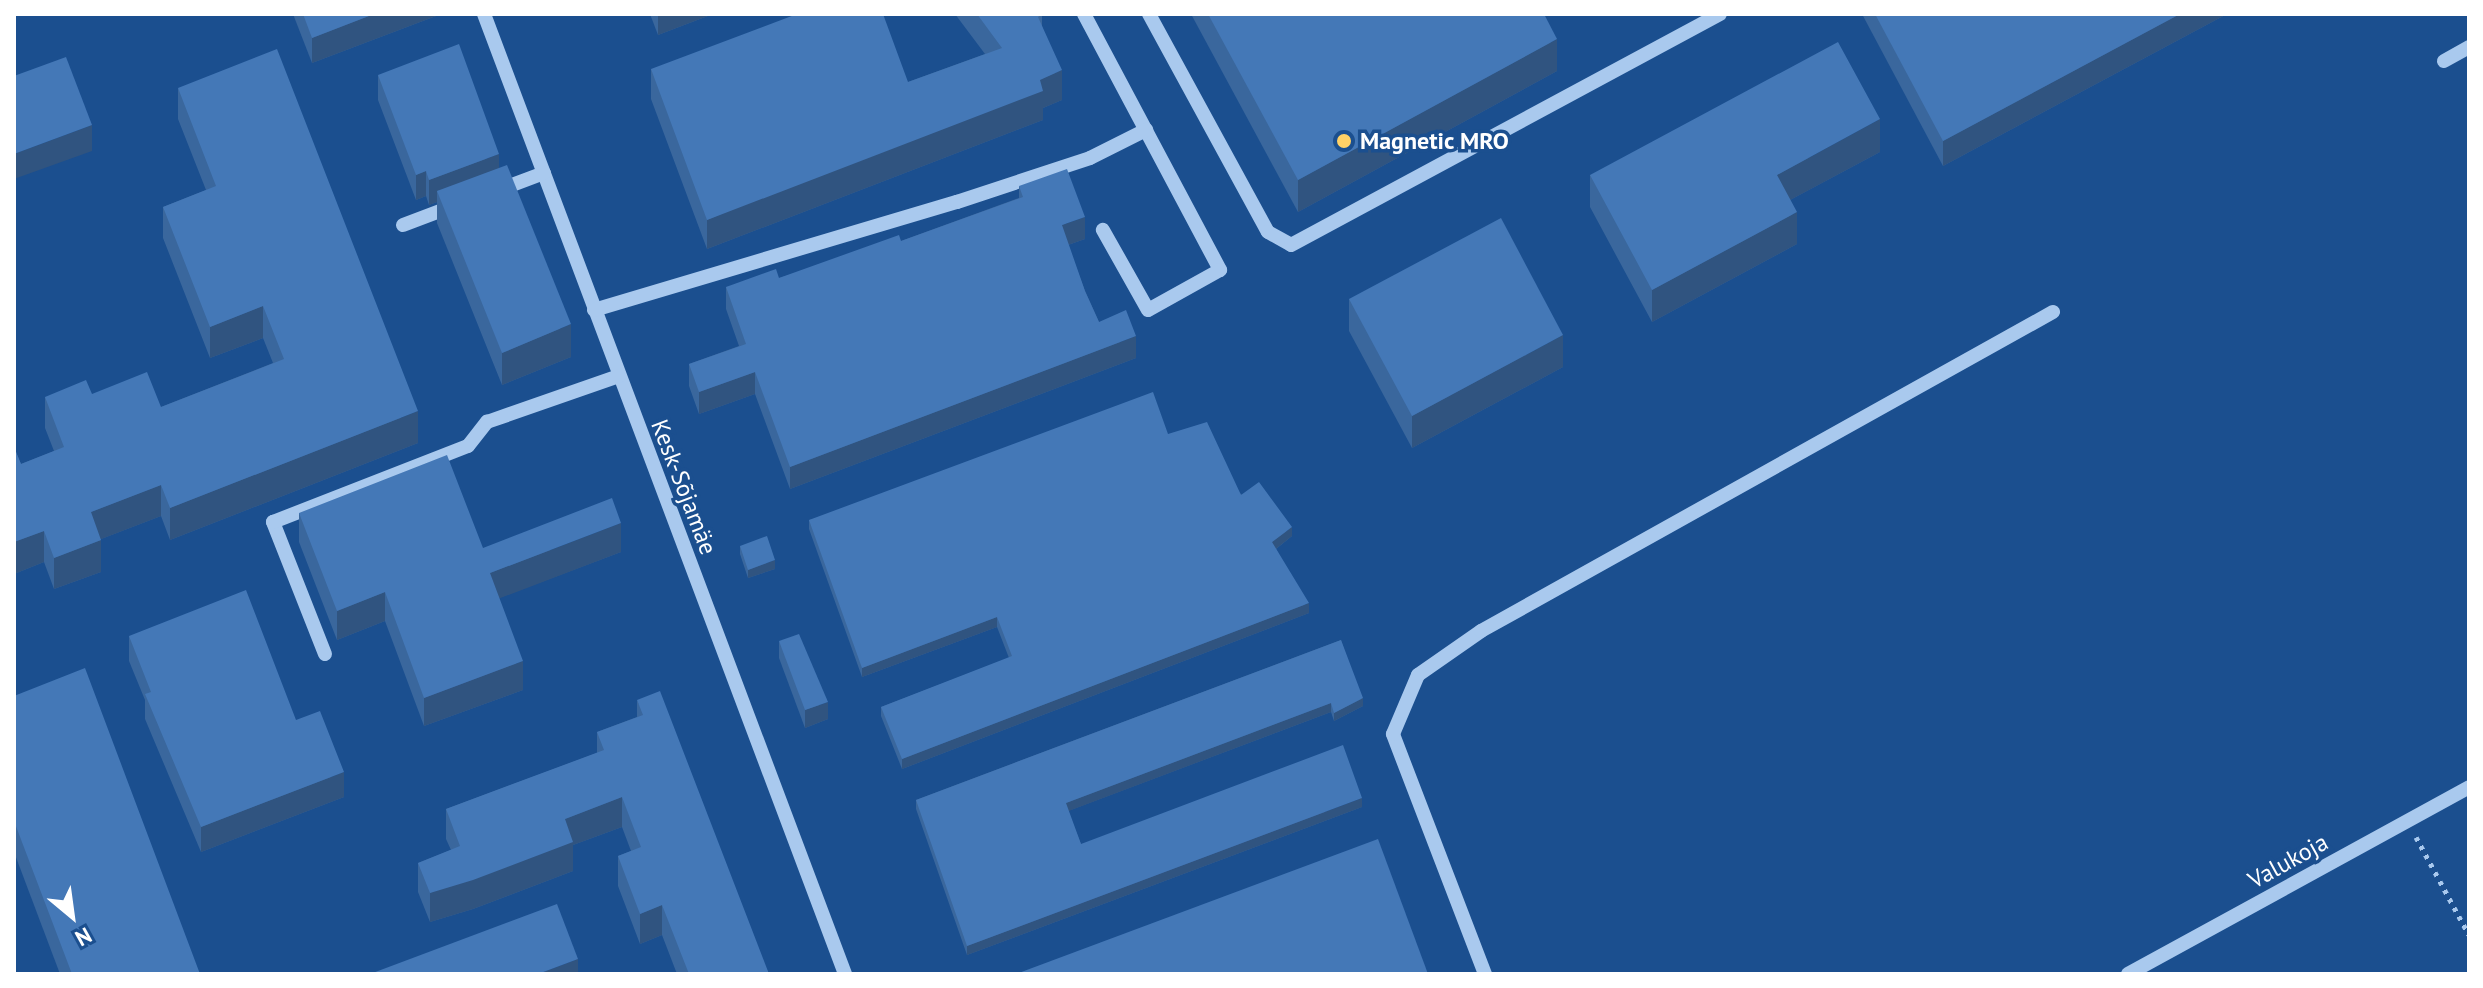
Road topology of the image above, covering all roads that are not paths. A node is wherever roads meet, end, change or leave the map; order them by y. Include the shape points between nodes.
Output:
1 (484, 14) edge
2 (1084, 14) edge
3 (1149, 14) edge
4 (1720, 14) edge
5 (2469, 47) edge
6 (2444, 61) dead end
7 (1146, 130) junction
8 (544, 173) junction
9 (485, 195) edge
10 (470, 200) edge
11 (403, 225) dead end
12 (1103, 230) dead end
13 (594, 310) junction
14 (2053, 312) dead end
15 (619, 376) junction
16 (325, 654) dead end
17 (2469, 787) edge
18 (845, 974) edge
19 (1485, 974) edge
20 (2128, 974) edge

1 - 8 street, Kesk-Sõjamäe
2 - 7 street
3 - 4 street via 1268,232 1291,245
5 - 6 street
7 - 12 street via 1220,270 1148,310
7 - 13 street via 1097,156 957,202
8 - 9 street
8 - 13 street, Kesk-Sõjamäe
10 - 11 street
13 - 15 street, Kesk-Sõjamäe
14 - 19 street via 1481,631 1418,675 1393,734
15 - 16 street via 487,422 468,446 273,522
15 - 18 street, Kesk-Sõjamäe
17 - 20 street, Valukoja

